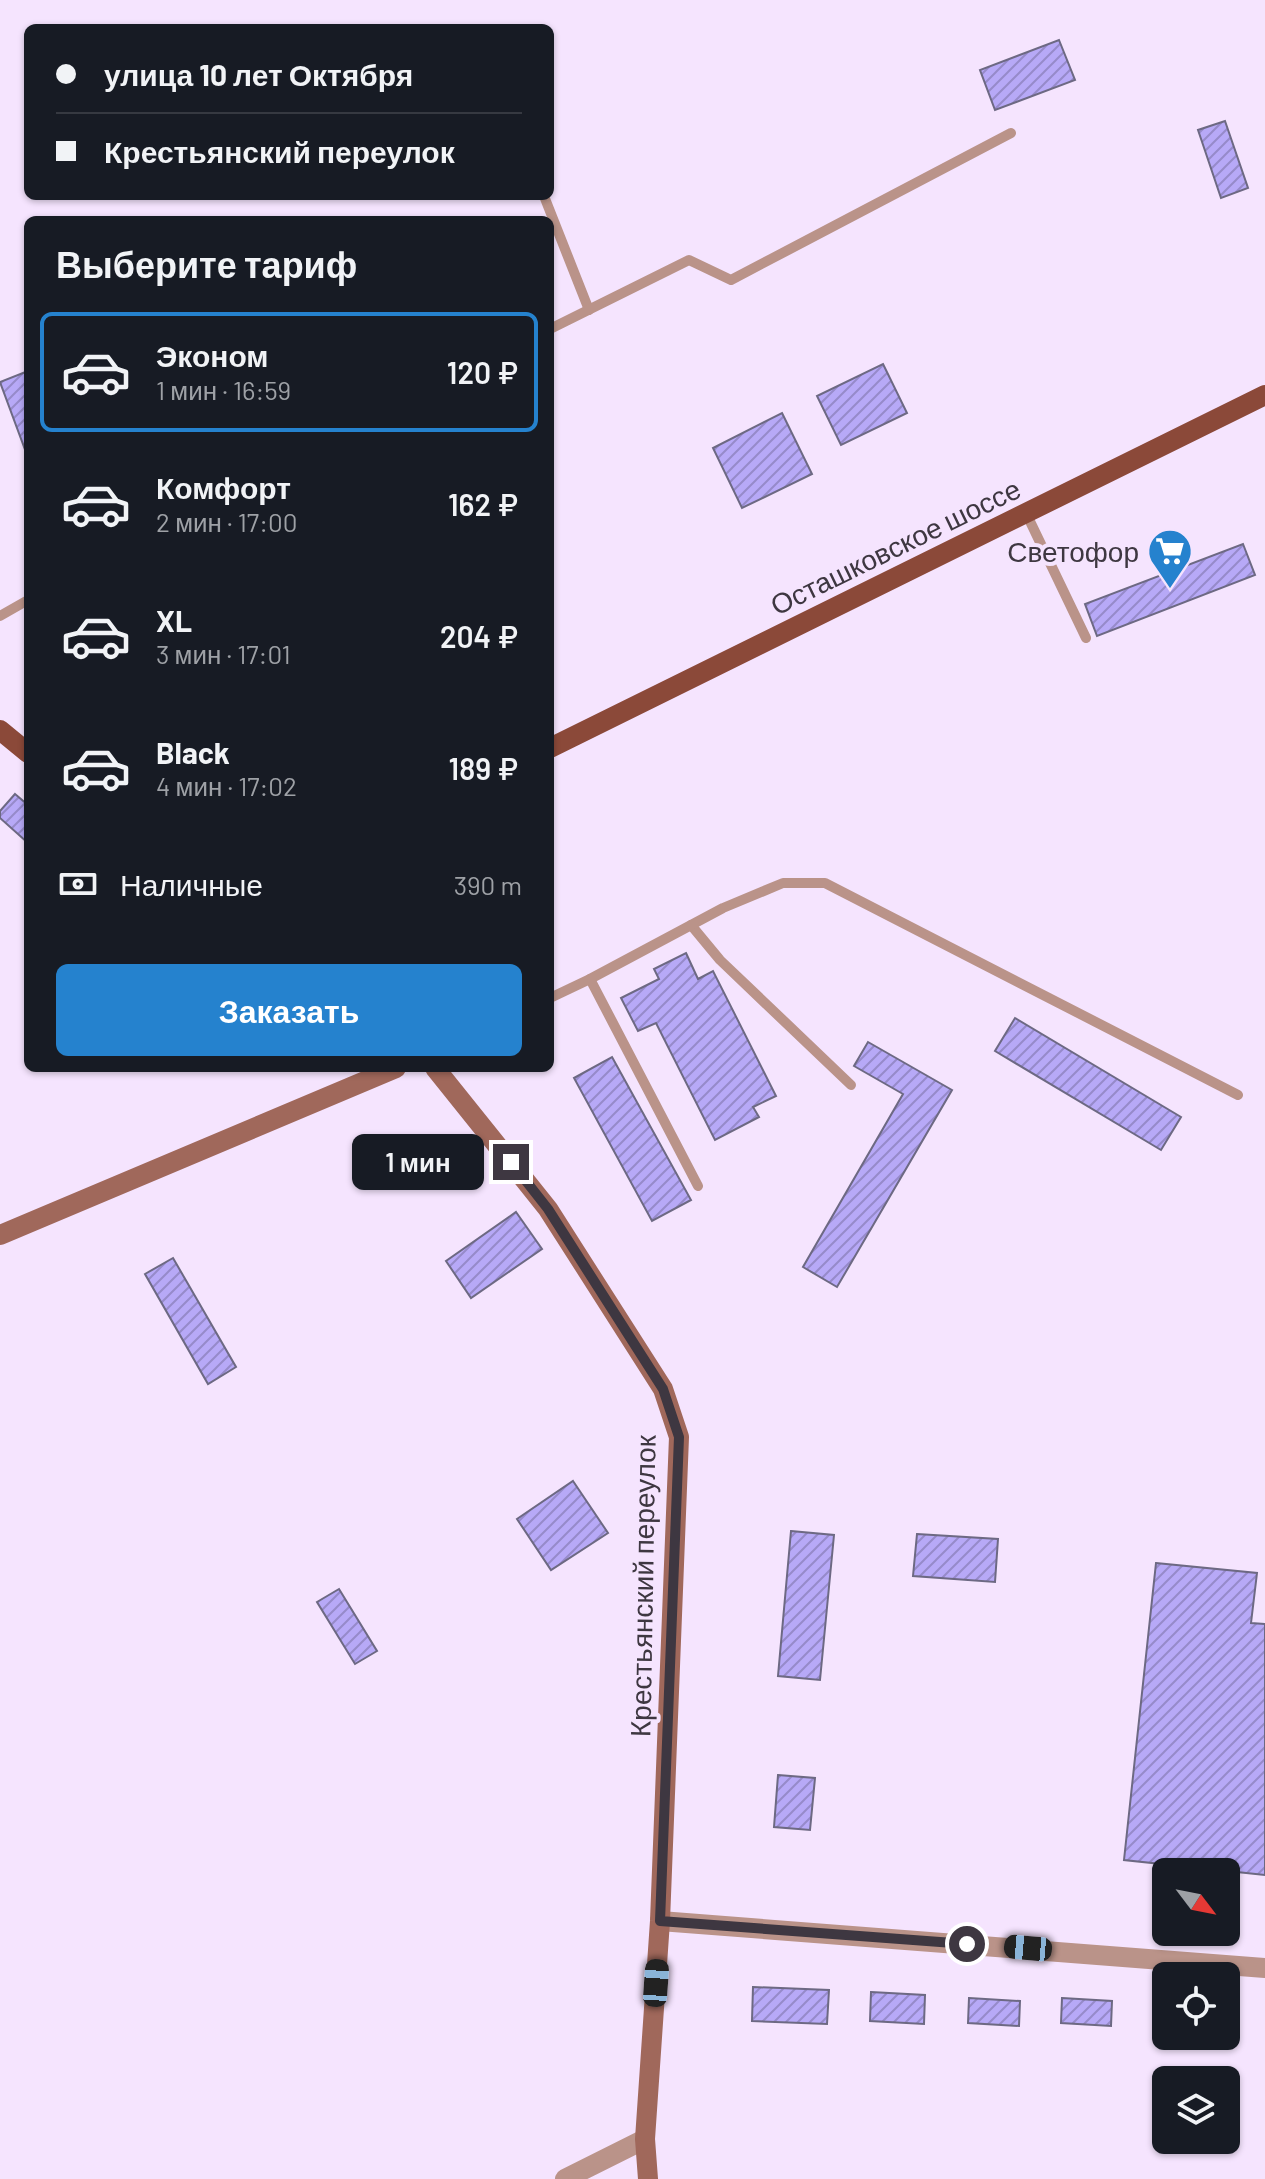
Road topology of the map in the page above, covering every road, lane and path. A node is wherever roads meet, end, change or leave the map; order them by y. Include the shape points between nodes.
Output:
1 (1011, 133) dead end
2 (554, 221) edge
3 (589, 310) junction
4 (554, 327) edge
5 (1265, 395) edge
6 (1026, 513) junction
7 (24, 602) edge
8 (0, 616) edge
9 (1086, 638) dead end
10 (0, 730) edge
11 (554, 746) edge
12 (24, 750) edge
13 (691, 925) junction
14 (590, 979) junction
15 (554, 996) edge
16 (387, 1072) edge
17 (438, 1072) edge
18 (851, 1085) dead end
19 (1238, 1095) dead end
20 (698, 1186) dead end
21 (0, 1235) edge
22 (660, 1921) junction
23 (1265, 1968) edge
24 (645, 2139) junction
25 (565, 2179) edge
26 (648, 2179) edge

1 - 3 lane via 731,280 689,260
2 - 3 lane
3 - 4 lane
5 - 6 main road, Осташковское шоссе
6 - 9 lane
6 - 11 main road, Осташковское шоссе
7 - 8 lane
10 - 12 main road
13 - 14 lane
13 - 18 lane via 720,960
13 - 19 lane via 783,883 825,883
14 - 15 lane
14 - 20 lane
16 - 21 street
17 - 22 street, Крестьянский переулок via 548,1209 663,1389 679,1437
22 - 23 street
22 - 24 street, Крестьянский переулок
24 - 25 street
24 - 26 street, Крестьянский переулок

